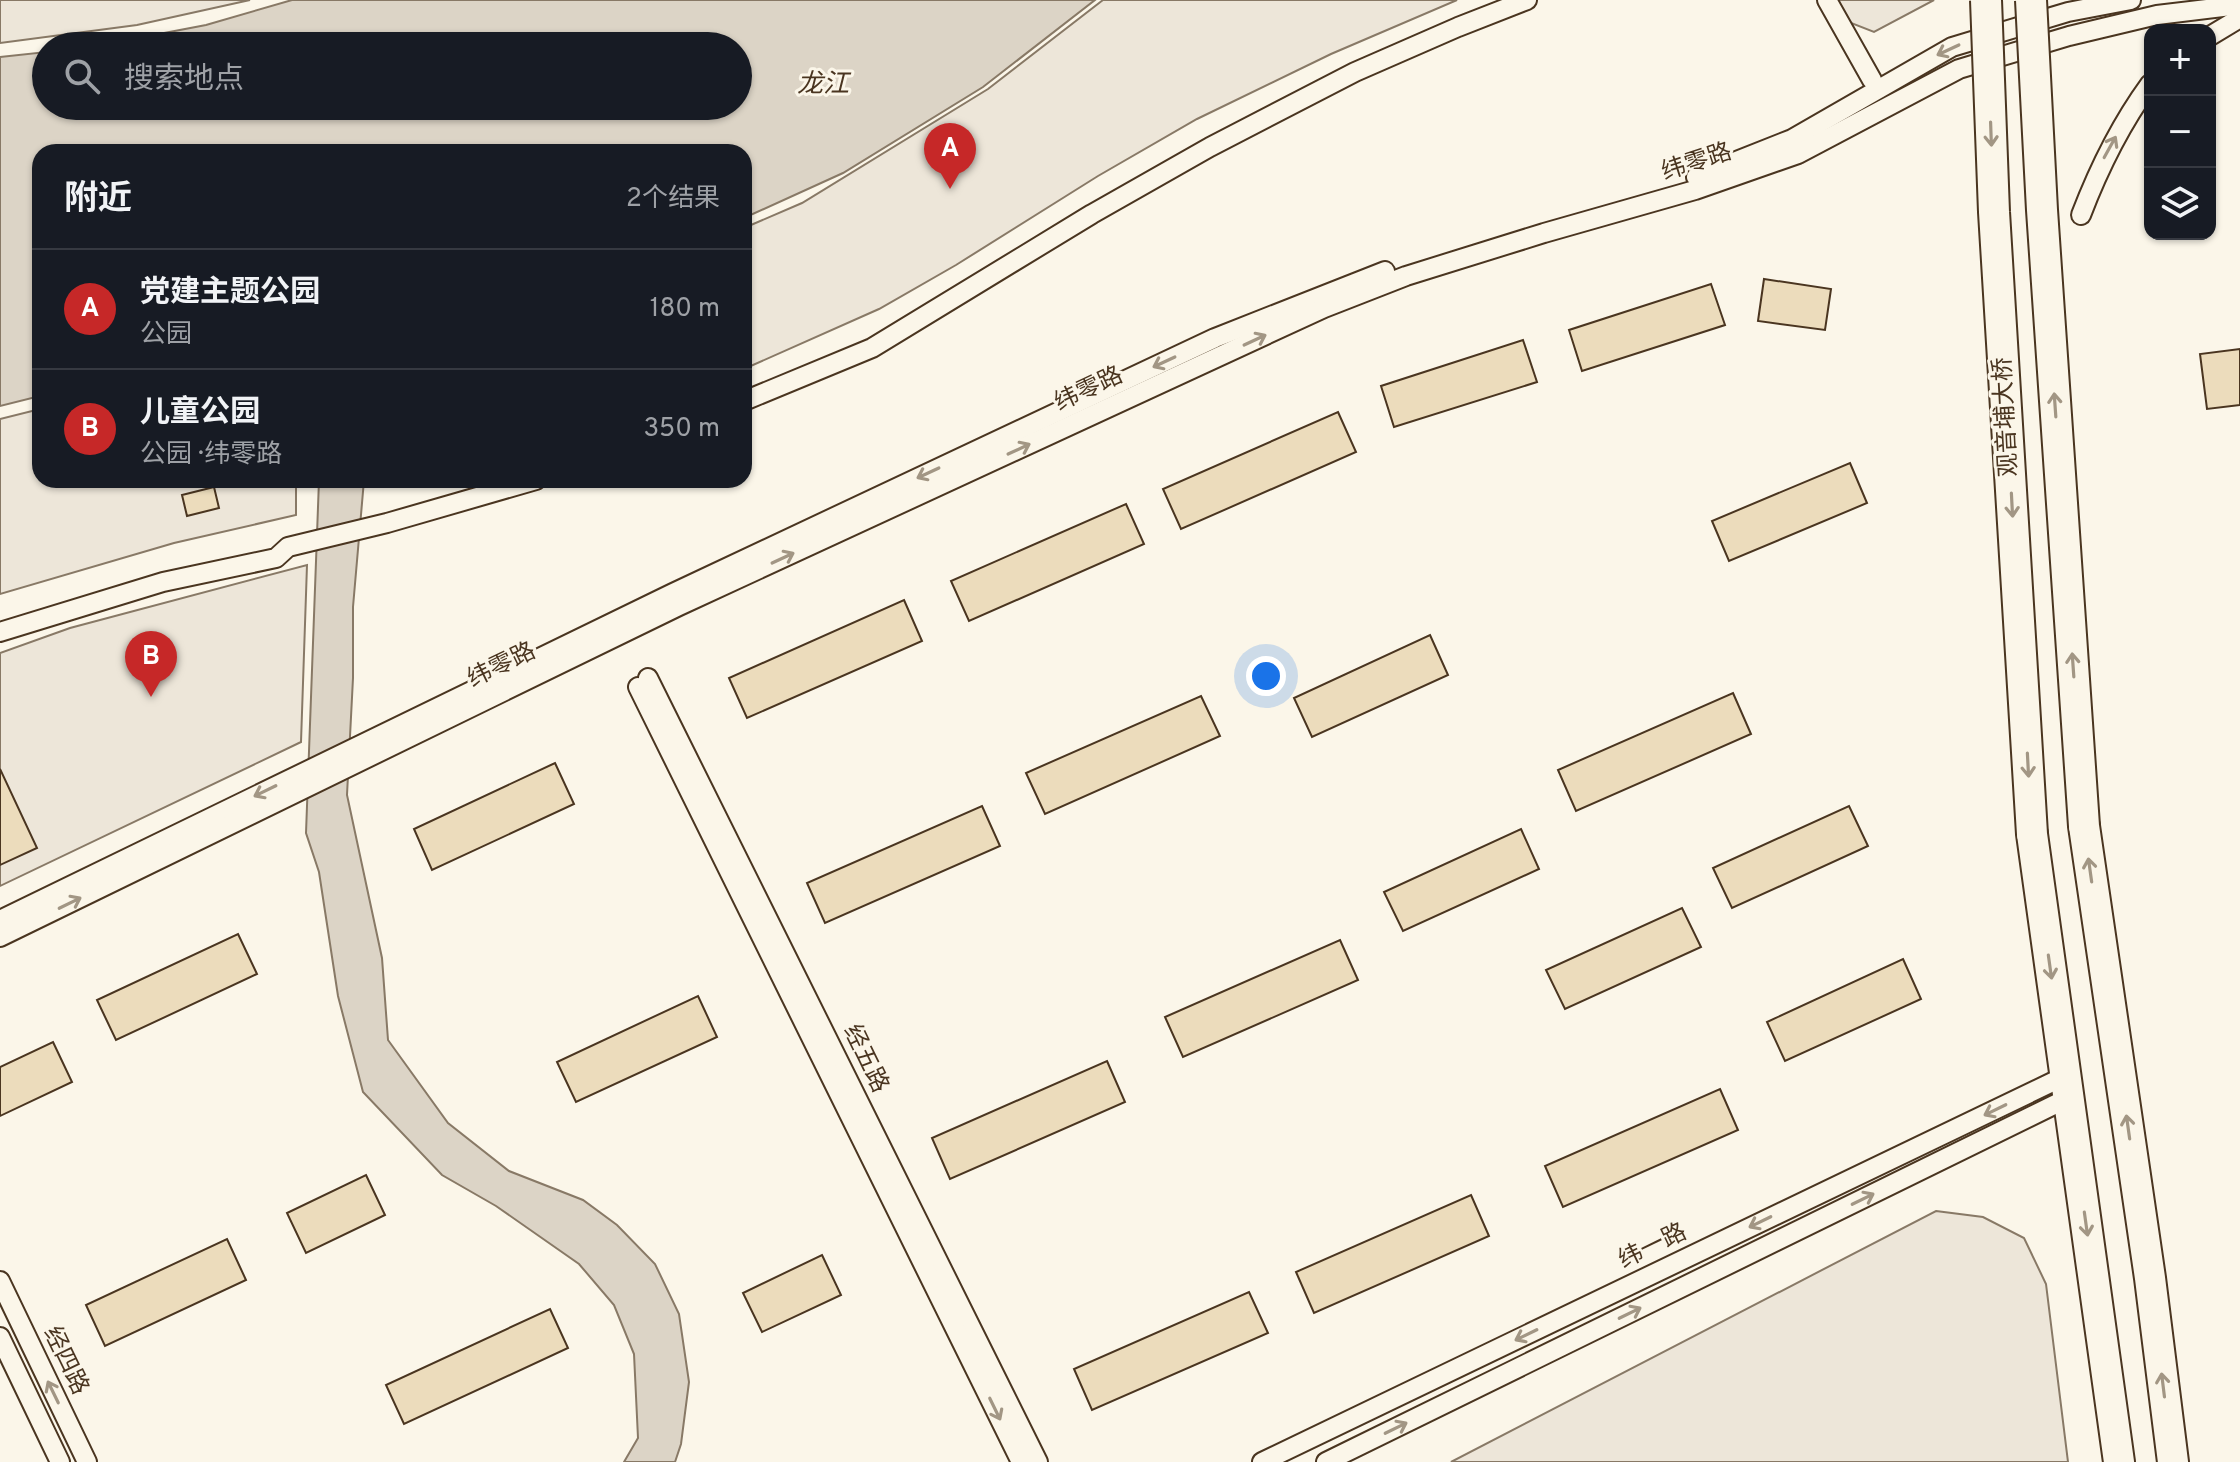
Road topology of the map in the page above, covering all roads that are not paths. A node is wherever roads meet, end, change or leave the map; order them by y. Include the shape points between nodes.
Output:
1 (1527, 0) edge
2 (1827, 0) edge
3 (1986, 0) edge
4 (2031, 0) edge
5 (2131, 0) edge
6 (2240, 5) edge
7 (2240, 18) edge
8 (2216, 32) edge
9 (1872, 80) dead end
10 (2144, 93) edge
11 (2081, 215) dead end
12 (752, 398) edge
13 (508, 488) edge
14 (0, 632) edge
15 (0, 920) edge
16 (0, 937) edge
17 (2067, 1087) junction
18 (0, 1281) edge
19 (0, 1337) edge
20 (60, 1462) edge
21 (87, 1462) edge
22 (1021, 1462) edge
23 (1038, 1462) edge
24 (1262, 1462) edge
25 (1326, 1462) edge
26 (2119, 1462) edge
27 (2173, 1462) edge

1 - 12 street via 1355,72 1105,206 872,348
2 - 9 street
3 -> 17 main road, 观音埔大桥, bridge via 2032,834
27 -> 4 main road, 观音埔大桥, bridge via 2084,826
5 -> 15 street, 纬零路 via 2068,12 1952,47 1792,139 1695,178 1402,265 1215,338 673,593
16 -> 6 street, 纬零路 via 679,606 1324,308 1406,276 1798,154 1959,69 2157,15
7 - 8 street
11 -> 10 street via 2101,164
13 - 14 street via 288,547 276,558 163,582
17 -> 24 street, 纬一路
25 -> 17 street, 纬一路
17 -> 26 main road, 观音埔大桥
21 -> 18 street, 经四路
19 - 20 street, 经四路
23 -> 22 street, 经五路 via 643,682

